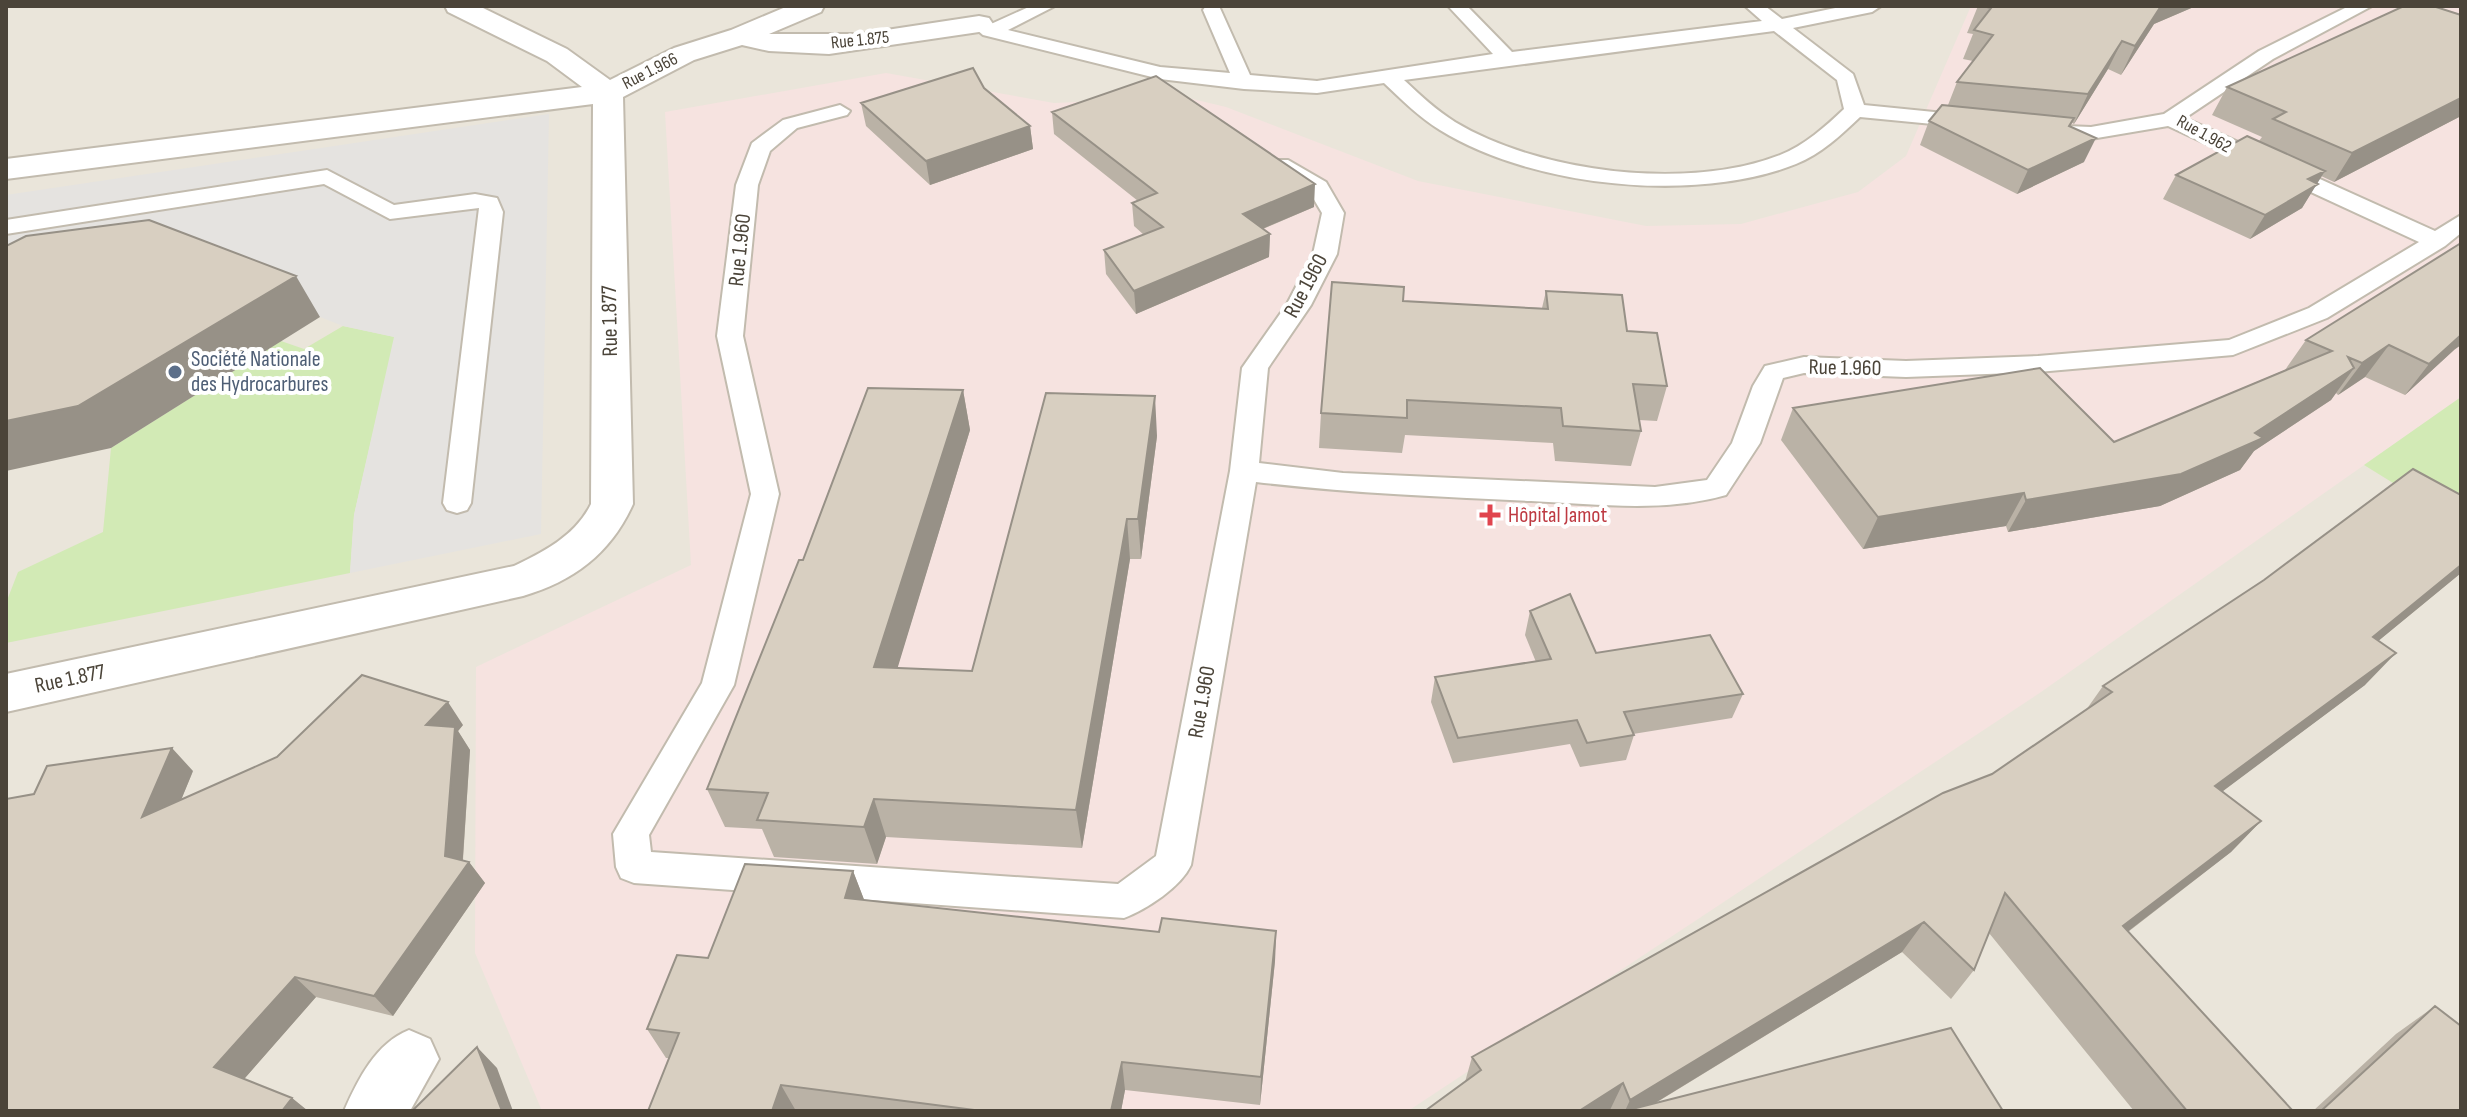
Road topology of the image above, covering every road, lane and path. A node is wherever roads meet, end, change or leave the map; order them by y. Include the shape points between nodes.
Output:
1 (458, 6) edge
2 (811, 6) edge
3 (1233, 6) edge
4 (1457, 6) edge
5 (1754, 6) edge
6 (2363, 6) edge
7 (1034, 7) edge
8 (1870, 7) edge
9 (1204, 8) edge
10 (1778, 25) junction
11 (984, 27) junction
12 (741, 36) junction
13 (1507, 58) junction
14 (1390, 78) junction
15 (1244, 83) junction
16 (608, 93) junction
17 (1855, 110) junction
18 (840, 111) dead end
19 (2170, 119) junction
20 (1995, 125) edge
21 (2022, 129) edge
22 (1265, 156) edge
23 (9, 170) edge
24 (2461, 222) edge
25 (6, 227) edge
26 (2437, 241) junction
27 (1244, 471) junction
28 (457, 503) dead end
29 (6, 693) edge
30 (409, 1059) dead end
31 (375, 1111) edge

1 - 16 street, Rue 1.966 via 557,55
2 - 12 street, Rue 1.966
3 - 9 lane
4 - 13 lane
5 - 10 lane
6 - 19 lane, Rue 1.962 via 2266,55
7 - 11 lane
8 - 10 lane
9 - 15 lane
10 - 13 lane
10 - 17 lane via 1846,78
11 - 12 street, Rue 1.875 via 806,46
11 - 15 lane via 1160,73
12 - 16 street, Rue 1.966 via 684,54
13 - 14 lane
14 - 15 lane via 1317,87
14 - 17 lane via 1431,116 1488,145 1563,167 1639,179 1721,178 1787,160 1825,139
16 - 23 street
16 - 29 street, Rue 1.877 via 612,504 593,537 549,569 523,580
17 - 20 lane
18 - 27 lane, Rue 1.960 via 790,124 760,148 747,185 730,336 765,494 718,685 631,834 634,867 1124,901 1173,865
19 - 21 lane via 2091,133
19 - 26 lane, Rue 1.962
22 - 27 lane, Rue 1960 via 1318,187 1333,213 1325,254 1299,305 1255,368
24 - 26 lane, Rue 1.960
25 - 28 lane via 327,177 390,212 489,203
26 - 27 lane, Rue 1.960 via 2318,313 2233,347 2038,364 1906,369 1804,365 1774,372 1761,389 1754,426 1716,488 1655,497 1343,483
30 - 31 street

